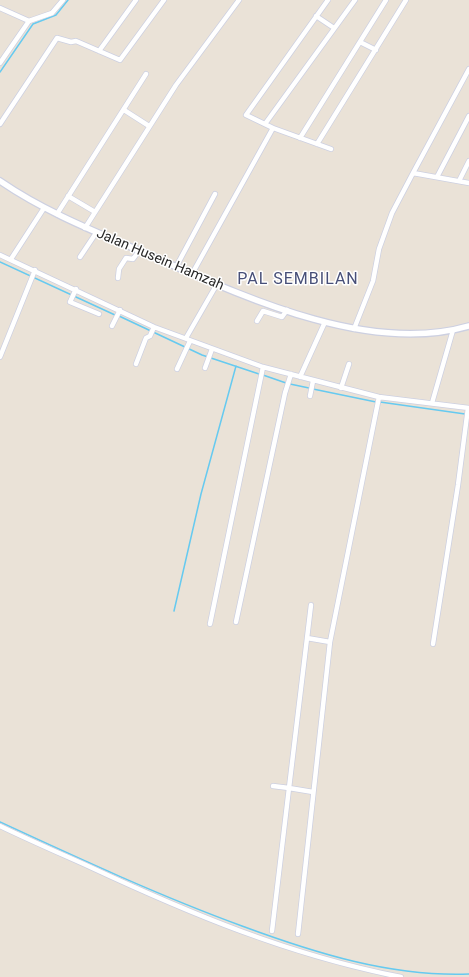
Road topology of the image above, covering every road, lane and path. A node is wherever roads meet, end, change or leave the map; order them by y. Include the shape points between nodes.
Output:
1 (64, 0) edge
2 (136, 0) edge
3 (164, 0) edge
4 (239, 0) edge
5 (328, 0) edge
6 (355, 0) edge
7 (386, 0) edge
8 (406, 0) edge
9 (0, 8) edge
10 (316, 16) junction
11 (29, 21) junction
12 (334, 28) junction
13 (360, 42) junction
14 (376, 50) junction
15 (99, 51) junction
16 (0, 64) edge
17 (469, 69) edge
18 (146, 74) dead end
19 (124, 110) junction
20 (469, 116) edge
21 (0, 124) edge
22 (265, 124) junction
23 (149, 126) junction
24 (273, 128) junction
25 (300, 138) junction
26 (317, 144) junction
27 (331, 149) dead end
28 (469, 161) edge
29 (413, 173) junction
30 (437, 177) junction
31 (0, 180) edge
32 (459, 181) junction
33 (469, 183) edge
34 (215, 194) dead end
35 (68, 196) junction
36 (44, 208) junction
37 (95, 212) junction
38 (56, 214) junction
39 (85, 228) junction
40 (96, 233) junction
41 (139, 251) junction
42 (0, 255) edge
43 (80, 257) dead end
44 (11, 259) junction
45 (176, 267) junction
46 (34, 272) junction
47 (192, 274) junction
48 (118, 278) dead end
49 (217, 284) junction
50 (75, 290) junction
51 (287, 310) junction
52 (119, 312) junction
53 (99, 314) dead end
54 (257, 321) dead end
55 (325, 322) junction
56 (112, 326) dead end
57 (469, 326) edge
58 (154, 328) junction
59 (354, 328) junction
60 (453, 330) junction
61 (188, 341) junction
62 (212, 351) junction
63 (0, 357) edge
64 (136, 364) dead end
65 (349, 364) dead end
66 (205, 368) dead end
67 (263, 368) junction
68 (177, 369) dead end
69 (291, 375) junction
70 (300, 377) junction
71 (313, 381) junction
72 (341, 388) junction
73 (310, 396) dead end
74 (379, 397) junction
75 (432, 403) junction
76 (468, 408) edge
77 (311, 605) dead end
78 (236, 622) dead end
79 (210, 624) dead end
80 (307, 638) junction
81 (330, 642) junction
82 (433, 644) dead end
83 (273, 786) dead end
84 (289, 788) junction
85 (313, 792) junction
86 (0, 826) edge
87 (272, 931) dead end
88 (298, 934) dead end
89 (401, 977) edge

1 - 11 street via 52,13
2 - 15 street
3 - 15 street via 120,60
4 - 23 street
5 - 10 street
6 - 12 street
7 - 13 street
8 - 14 street
9 - 11 street
10 - 12 street
10 - 22 street via 246,115
11 - 16 street
12 - 22 street
13 - 14 street
13 - 25 street
14 - 26 street
15 - 21 street via 76,40 71,42 57,38
17 - 29 street
18 - 19 street
19 - 23 street
19 - 35 street
20 - 30 street
22 - 24 street
23 - 37 street
24 - 25 street
24 - 47 street
25 - 26 street
26 - 27 street
28 - 32 street
29 - 30 street
29 - 59 street via 392,213 379,249 373,281
30 - 32 street
31 - 36 street, Jalan Husein Hamzah
32 - 33 street
34 - 45 street
35 - 37 street
35 - 38 street
36 - 38 street, Jalan Husein Hamzah
36 - 44 street
37 - 39 street
38 - 39 street, Jalan Husein Hamzah
39 - 40 street, Jalan Husein Hamzah
40 - 41 street, Jalan Husein Hamzah
40 - 43 street
41 - 45 street, Jalan Husein Hamzah
41 - 48 street via 133,259 126,258 119,269
42 - 44 street
44 - 46 street
45 - 47 street, Jalan Husein Hamzah
46 - 50 street
46 - 63 street
47 - 49 street, Jalan Husein Hamzah
49 - 51 street, Jalan Husein Hamzah
49 - 61 street
50 - 52 street
50 - 53 street via 70,302
51 - 54 street via 282,318 263,311
51 - 55 street, Jalan Husein Hamzah
52 - 56 street
52 - 58 street
55 - 59 street, Jalan Husein Hamzah
55 - 70 street
57 - 60 street, Jalan Husein Hamzah
58 - 61 street
58 - 64 street via 146,338
59 - 60 street, Jalan Husein Hamzah via 417,334
60 - 75 street
61 - 62 street
61 - 68 street
62 - 66 street
62 - 67 street
65 - 72 street
67 - 69 street
67 - 79 street
69 - 70 street
69 - 78 street
70 - 71 street
71 - 72 street
71 - 73 street
72 - 74 street
74 - 75 street
74 - 81 street
75 - 76 street
76 - 82 street
77 - 80 street
80 - 81 street
80 - 84 street
81 - 85 street
83 - 84 street
84 - 85 street
84 - 87 street
85 - 88 street
86 - 89 street via 222,925 316,957

